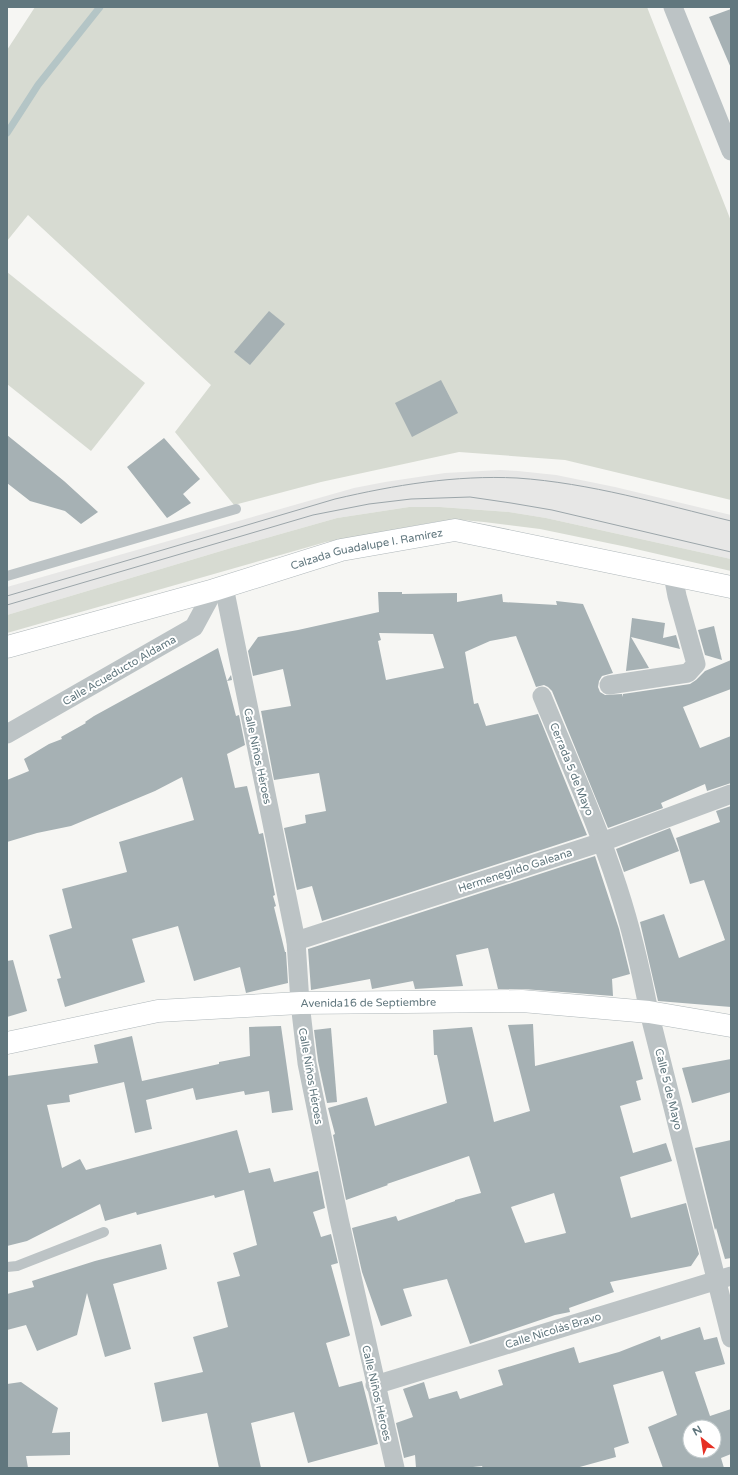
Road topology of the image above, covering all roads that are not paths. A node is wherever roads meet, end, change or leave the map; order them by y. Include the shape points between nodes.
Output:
1 (672, 7) edge
2 (725, 122) edge
3 (731, 151) edge
4 (236, 509) dead end
5 (673, 575) junction
6 (7, 576) edge
7 (731, 587) edge
8 (219, 588) junction
9 (7, 647) edge
10 (609, 685) dead end
11 (542, 696) dead end
12 (7, 734) edge
13 (731, 794) edge
14 (602, 842) junction
15 (296, 941) junction
16 (300, 1003) junction
17 (649, 1012) junction
18 (731, 1026) edge
19 (7, 1043) edge
20 (104, 1232) dead end
21 (7, 1267) edge
22 (724, 1278) edge
23 (731, 1338) edge
24 (375, 1384) junction
25 (394, 1468) edge

1 - 2 street
2 - 3 street
4 - 6 lane
5 - 7 main road, Calzada Guadalupe I. Ramírez
5 - 8 main road, Calzada Guadalupe I. Ramírez via 455,530 341,550
5 - 10 street via 696,664 688,673
8 - 9 main road, Calzada Guadalupe I. Ramírez
8 - 12 street, Calle Acueducto Aldama via 194,627
8 - 15 street, Calle Niños Héroes
11 - 14 street, Cerrada 5 de Mayo
13 - 14 street, Hermenegildo Galeana
14 - 15 street, Hermenegildo Galeana
14 - 17 street, Calle 5 de Mayo via 641,968
15 - 16 street, Calle Niños Héroes
16 - 17 main road, Avenida16 de Septiembre via 522,1002
16 - 19 main road, Avenida16 de Septiembre via 158,1011
16 - 24 street, Calle Niños Héroes via 309,1071
17 - 18 main road, Avenida16 de Septiembre
17 - 22 street, Calle 5 de Mayo
20 - 21 lane via 17,1266
22 - 23 street, Calle 5 de Mayo
22 - 24 street, Calle Nicolás Bravo
24 - 25 street, Calle Niños Héroes

